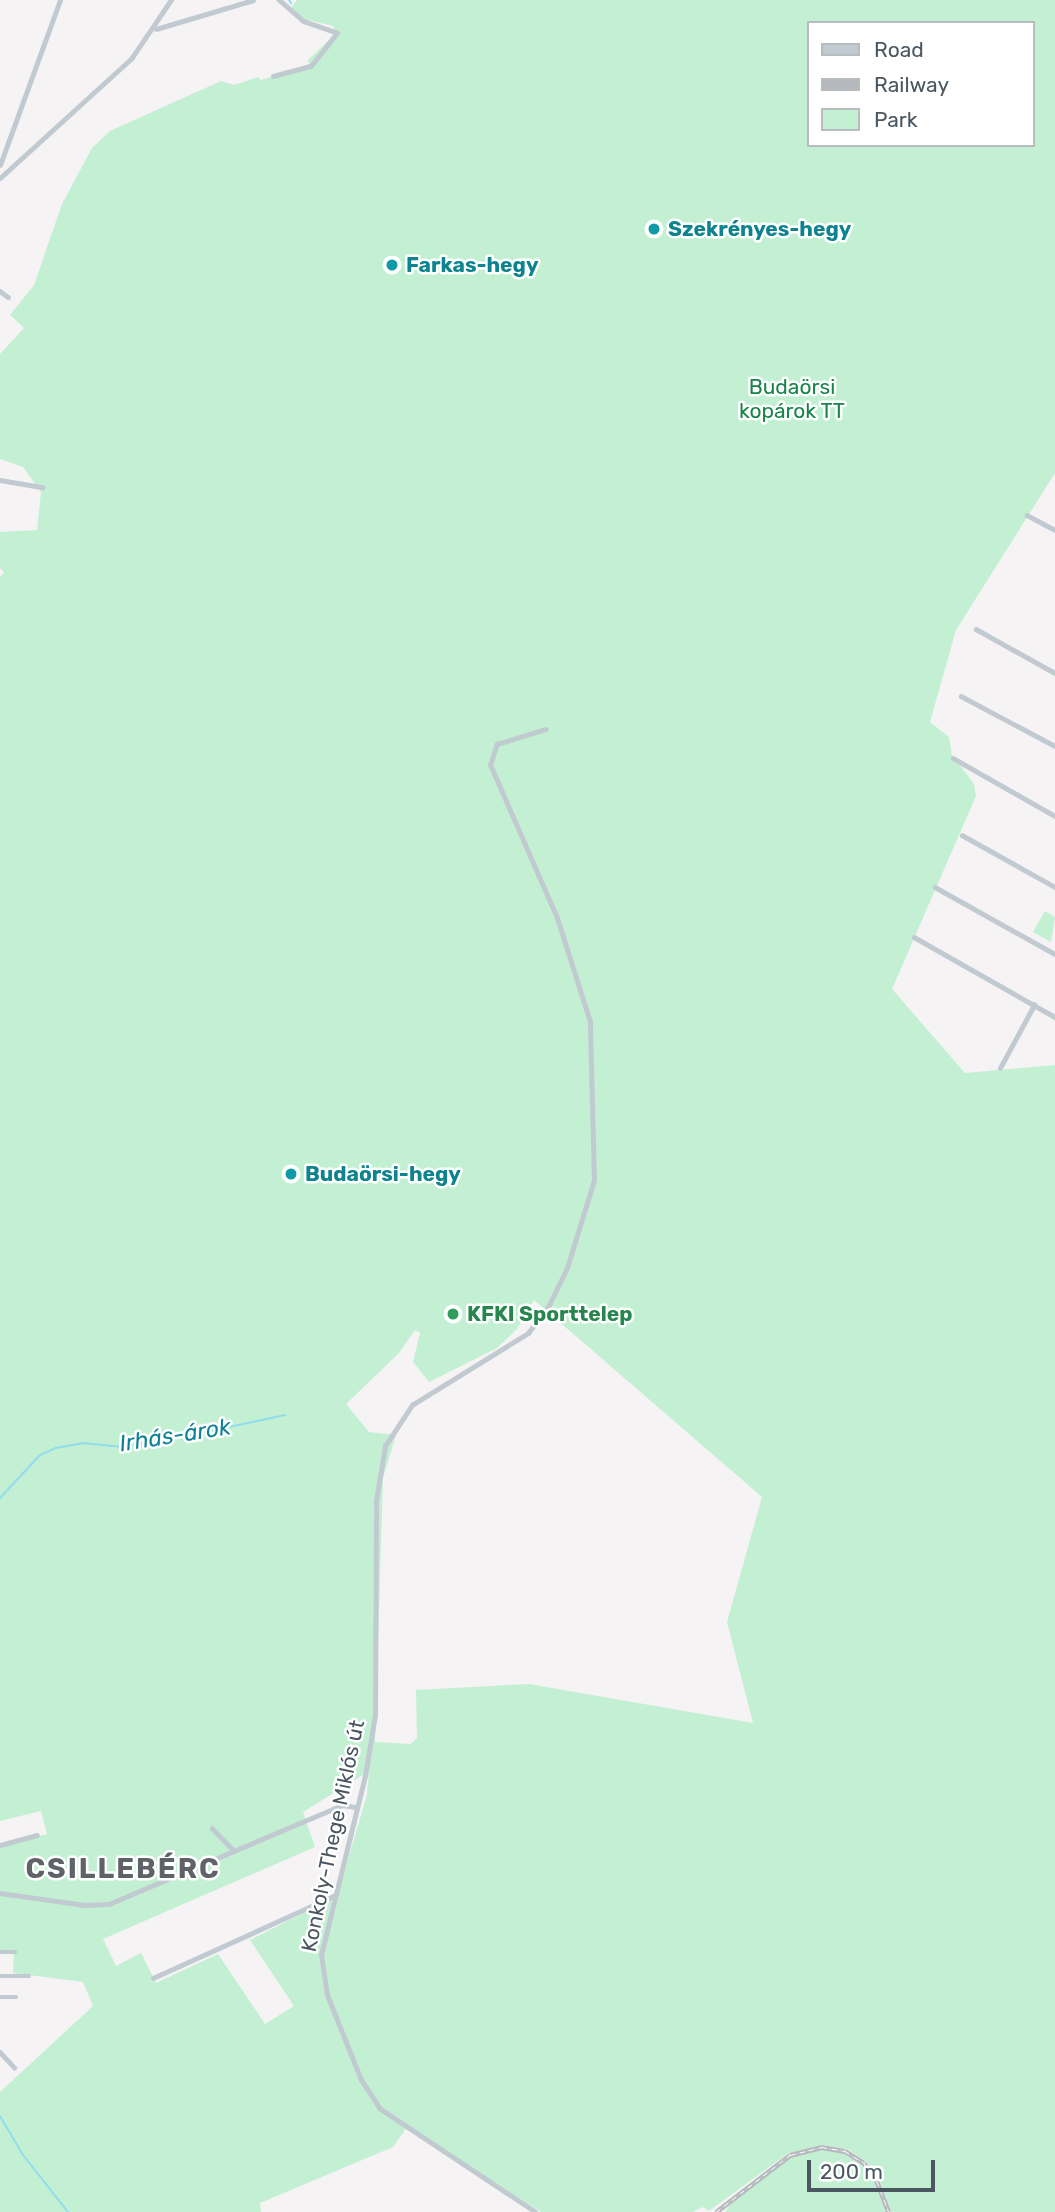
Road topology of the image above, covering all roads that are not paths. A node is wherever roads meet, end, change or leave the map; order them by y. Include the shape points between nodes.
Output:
1 (60, 0) edge
2 (171, 0) edge
3 (253, 0) edge
4 (279, 0) edge
5 (156, 29) junction
6 (273, 76) dead end
7 (0, 165) edge
8 (0, 178) edge
9 (0, 291) edge
10 (8, 297) dead end
11 (0, 480) edge
12 (42, 487) dead end
13 (1027, 515) dead end
14 (1055, 530) edge
15 (976, 629) dead end
16 (1055, 673) edge
17 (961, 696) dead end
18 (546, 729) dead end
19 (1055, 746) edge
20 (953, 758) dead end
21 (1055, 816) edge
22 (962, 835) dead end
23 (935, 887) dead end
24 (1055, 887) edge
25 (914, 937) dead end
26 (1055, 954) edge
27 (1034, 1005) junction
28 (1055, 1017) edge
29 (1000, 1068) dead end
30 (357, 1807) junction
31 (212, 1828) dead end
32 (37, 1835) dead end
33 (0, 1845) edge
34 (228, 1847) junction
35 (235, 1852) junction
36 (226, 1856) junction
37 (0, 1893) edge
38 (334, 1896) junction
39 (0, 1952) edge
40 (15, 1952) dead end
41 (0, 1976) edge
42 (29, 1976) dead end
43 (153, 1978) dead end
44 (0, 1997) edge
45 (16, 1997) dead end
46 (0, 2052) edge
47 (14, 2067) dead end
48 (535, 2212) edge

1 - 7 street
2 - 5 street
3 - 5 street
4 - 6 street via 303,22 338,33 311,66
5 - 8 street via 131,59
9 - 10 street
11 - 12 street
13 - 14 street
15 - 16 street
17 - 19 street
18 - 30 street, Konkoly-Thege Miklós út via 504,740 493,749 490,761 556,918 593,1036 594,1180 585,1220 559,1286 528,1333 412,1405 385,1446 376,1501 375,1715
20 - 21 street
22 - 24 street
23 - 26 street
25 - 27 street
27 - 28 street
27 - 29 street
30 - 35 street via 342,1805
30 - 38 street, Konkoly-Thege Miklós út
31 - 34 street
32 - 33 street
34 - 35 street
34 - 36 street
35 - 36 street
36 - 37 street via 109,1904 84,1905
38 - 43 street
38 - 48 street, Konkoly-Thege Miklós út via 322,1944 323,1976 372,2100 395,2123
39 - 40 street
41 - 42 street
44 - 45 street
46 - 47 street

